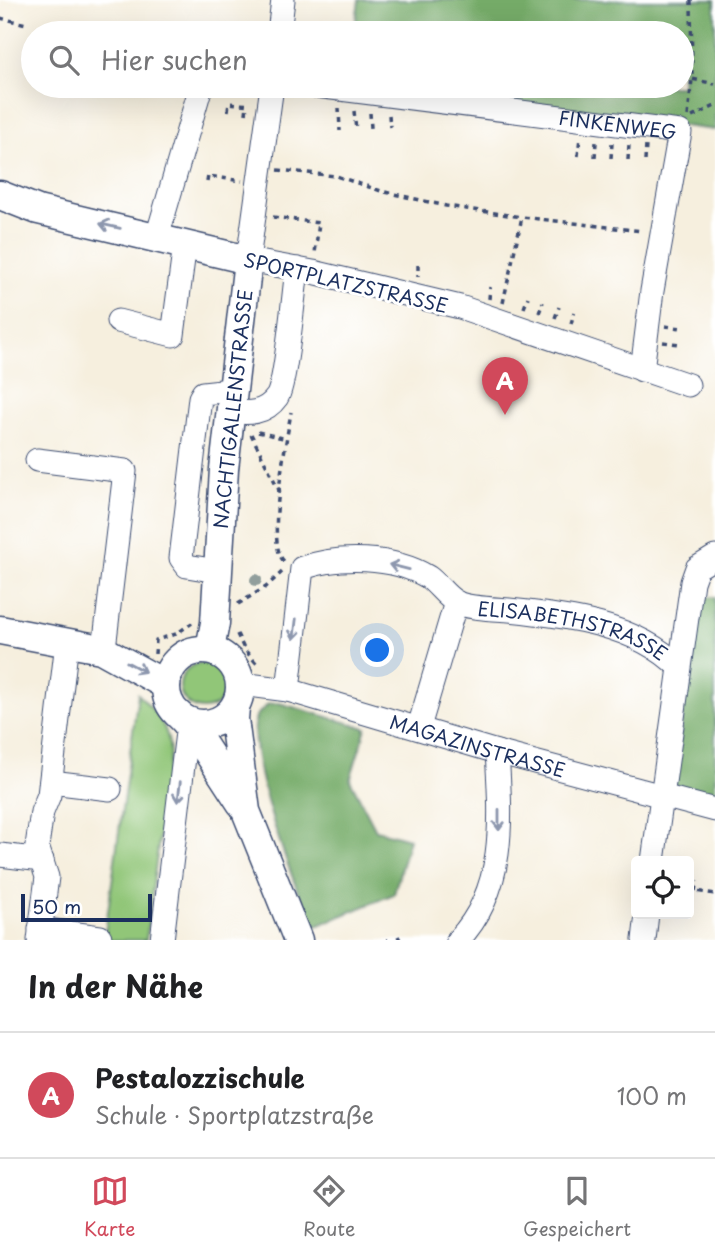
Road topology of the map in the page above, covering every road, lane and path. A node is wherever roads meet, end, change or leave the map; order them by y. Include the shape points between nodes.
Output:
1 (283, 0) edge
2 (691, 0) edge
3 (0, 18) edge
4 (280, 21) edge
5 (691, 21) edge
6 (21, 23) edge
7 (694, 79) edge
8 (715, 84) edge
9 (198, 98) edge
10 (429, 98) edge
11 (689, 98) edge
12 (262, 99) edge
13 (715, 106) edge
14 (228, 111) dead end
15 (246, 114) dead end
16 (684, 125) junction
17 (259, 175) junction
18 (224, 178) junction
19 (207, 182) dead end
20 (223, 184) dead end
21 (0, 195) edge
22 (253, 215) junction
23 (522, 217) junction
24 (662, 236) junction
25 (157, 237) junction
26 (185, 244) junction
27 (247, 260) junction
28 (305, 270) junction
29 (498, 319) junction
30 (118, 321) dead end
31 (642, 370) junction
32 (688, 385) dead end
33 (230, 401) junction
34 (287, 439) dead end
35 (37, 460) dead end
36 (193, 467) junction
37 (224, 468) junction
38 (183, 537) junction
39 (219, 541) junction
40 (715, 557) edge
41 (217, 571) junction
42 (456, 602) junction
43 (233, 607) dead end
44 (0, 630) edge
45 (67, 642) junction
46 (101, 649) junction
47 (210, 649) junction
48 (679, 667) junction
49 (166, 685) junction
50 (288, 690) junction
51 (238, 695) junction
52 (183, 719) junction
53 (419, 727) junction
54 (497, 752) junction
55 (51, 782) junction
56 (110, 789) dead end
57 (662, 796) junction
58 (715, 810) edge
59 (246, 811) junction
60 (0, 855) edge
61 (654, 856) edge
62 (42, 860) junction
63 (698, 880) dead end
64 (695, 891) joint
65 (715, 894) edge
66 (646, 919) edge
67 (40, 935) edge
68 (100, 937) dead end
69 (162, 940) edge
70 (298, 940) edge
71 (458, 940) edge
72 (644, 940) edge

1 - 4 street
2 - 5 path
3 - 6 path
7 - 8 path
9 - 25 street
10 - 16 street, FINKENWEG
11 - 16 path
12 - 14 path via 229,103
12 - 15 path
12 - 17 street, NACHTIGALLENSTRASSE
13 - 16 path
16 - 24 street, FINKENWEG
17 - 18 path
17 - 22 street, NACHTIGALLENSTRASSE
17 - 23 path via 336,176 446,206
18 - 19 path via 208,176
18 - 20 path
25 -> 21 main road, SPORTPLATZSTRASSE via 38,210
22 - 27 street, NACHTIGALLENSTRASSE
22 - 28 path via 320,222
23 - 24 path
23 - 29 path
24 - 31 street, FINKENWEG
25 - 26 main road, SPORTPLATZSTRASSE
26 - 27 main road, SPORTPLATZSTRASSE
26 - 30 street via 173,335
27 - 28 street, SPORTPLATZSTRASSE
27 - 33 main road, NACHTIGALLENSTRASSE
28 - 29 street, SPORTPLATZSTRASSE
28 - 33 street via 277,397 253,413
29 - 31 street, SPORTPLATZSTRASSE
31 - 32 street, SPORTPLATZSTRASSE
33 - 36 street via 203,393 200,398
33 - 37 main road, NACHTIGALLENSTRASSE
34 - 43 path via 249,430 280,492 276,551 291,565
35 - 46 street via 125,471
36 - 37 street
36 - 38 street
37 - 39 main road, NACHTIGALLENSTRASSE
38 - 39 street
38 - 41 street via 183,564
39 - 41 main road, NACHTIGALLENSTRASSE
40 - 48 street via 697,568 692,582
41 - 47 main road, NACHTIGALLENSTRASSE
42 - 48 street, ELISABETHSTRASSE via 561,616 605,627 666,654
42 -> 50 street, ELISABETHSTRASSE via 437,583 405,568 364,560 320,562 302,568
42 - 53 street, ELISABETHSTRASSE
44 - 45 main road
45 - 46 main road
45 - 55 street
46 -> 49 main road
47 - 49 main road via 180,657 170,669
47 - 51 main road via 231,661
48 - 57 street, ELISABETHSTRASSE
49 - 52 main road via 169,701
50 - 51 street, MAGAZINSTRASSE
50 - 53 street, MAGAZINSTRASSE
51 - 52 main road via 223,718 208,724
51 - 59 main road via 234,719
52 - 59 main road
52 -> 69 street
53 - 54 street, MAGAZINSTRASSE
54 - 57 street, MAGAZINSTRASSE
54 -> 71 street via 499,834 493,878 479,914
55 - 56 street
55 - 62 street via 37,846
57 - 58 street, MAGAZINSTRASSE
57 - 61 street, ELISABETHSTRASSE
59 - 70 main road
60 - 62 street
62 - 67 street via 47,877
63 - 64 path
64 - 65 path
66 - 72 street
67 - 68 street

